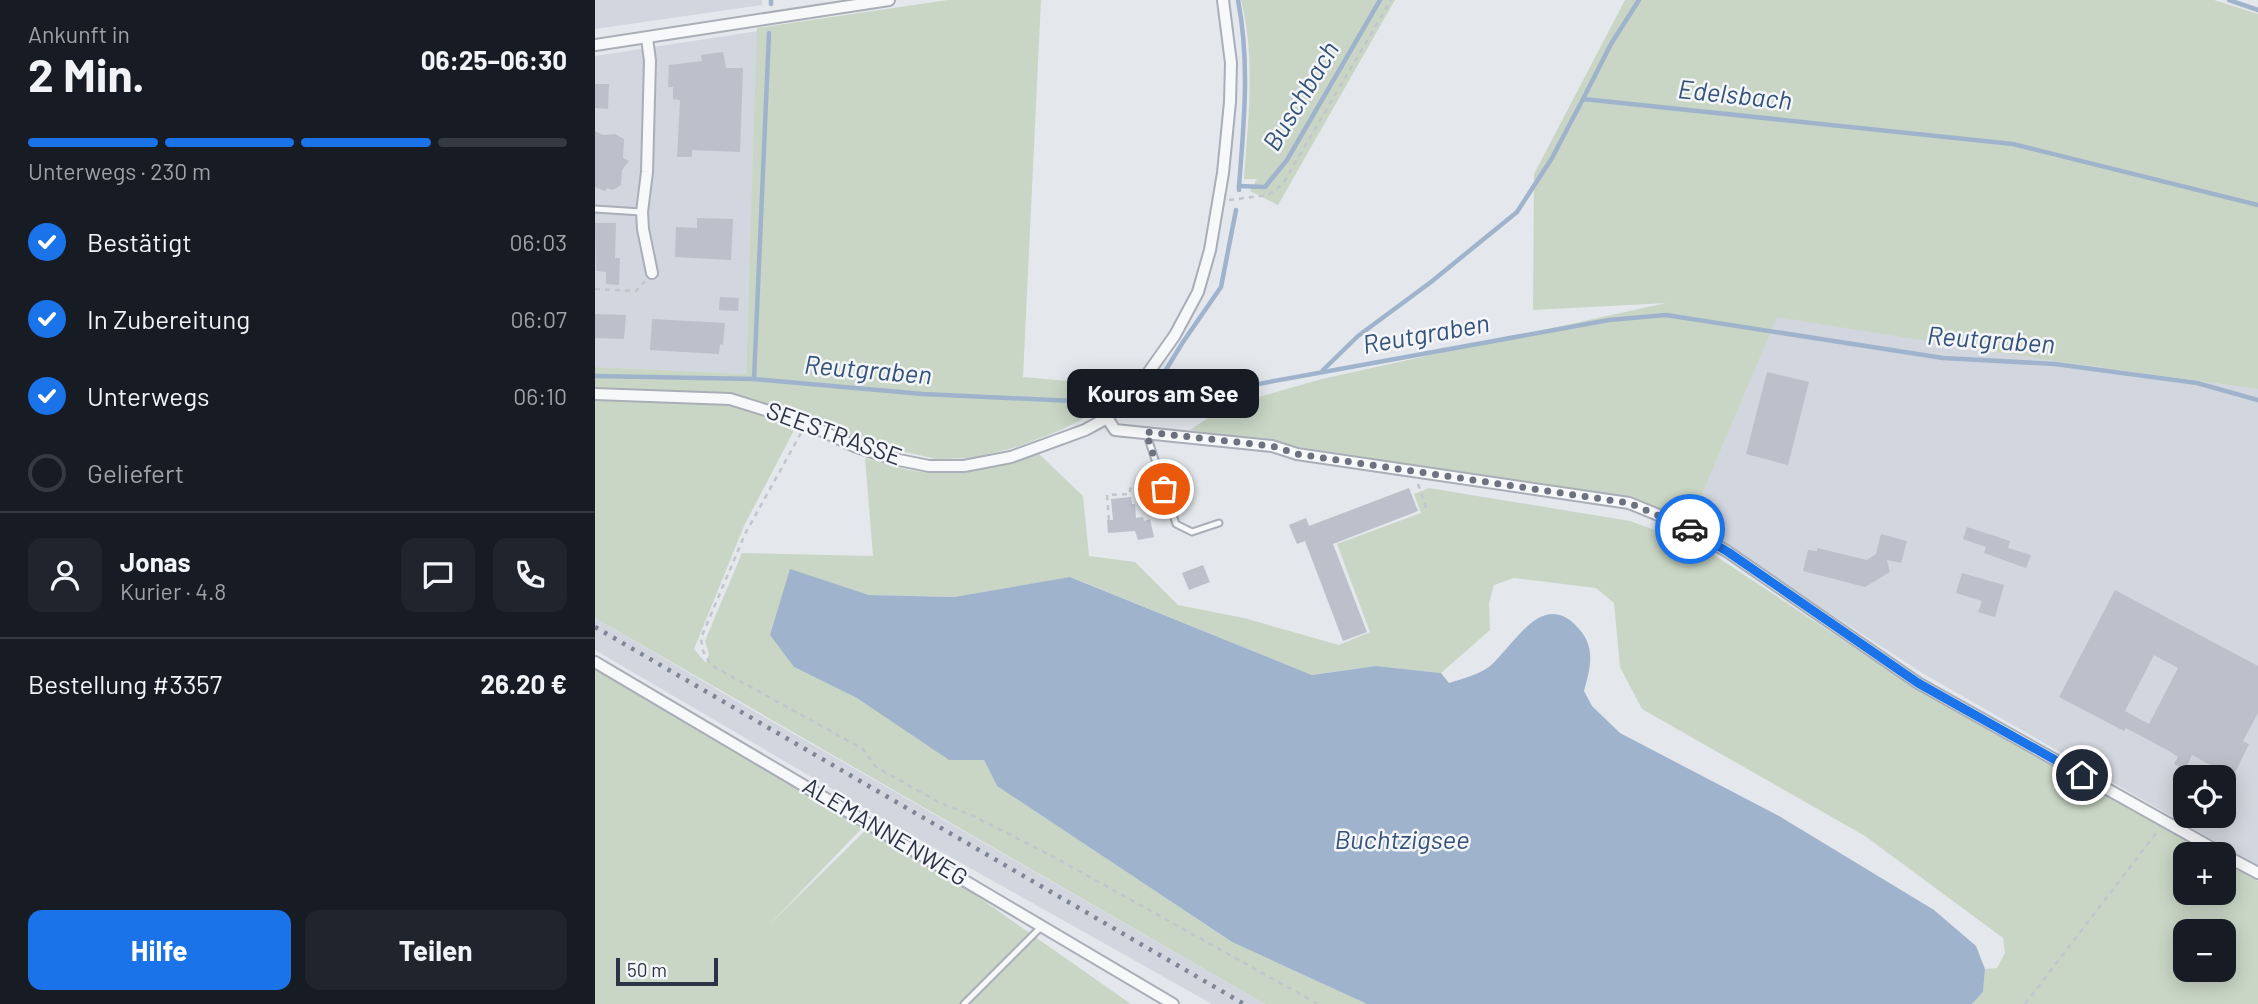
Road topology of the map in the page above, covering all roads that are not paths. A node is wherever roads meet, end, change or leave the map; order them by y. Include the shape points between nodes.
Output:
1 (889, 0) edge
2 (1223, 0) edge
3 (647, 37) junction
4 (595, 45) edge
5 (595, 209) edge
6 (642, 212) junction
7 (652, 273) road end
8 (595, 394) edge
9 (1111, 414) junction
10 (1146, 432) junction
11 (1219, 523) dead end
12 (595, 662) edge
13 (2203, 842) edge
14 (2236, 861) edge
15 (2258, 873) edge
16 (1042, 926) junction
17 (964, 1004) edge
18 (1173, 1004) edge

1 - 3 street
2 - 9 street, SEESTRASSE via 1231,63 1230,102 1210,250 1198,292 1175,335
3 - 4 street
3 - 6 street via 647,172
5 - 6 lane
6 - 7 street
8 - 9 street, SEESTRASSE via 730,399 806,424 854,446 929,466 964,466 1011,457 1085,430
9 - 10 street via 1115,430
10 - 11 lane via 1176,524 1192,532
10 - 13 street via 1272,446 1297,454 1640,507 1683,525 1728,552 1918,683
12 - 16 street, ALEMANNENWEG
14 - 15 street
16 - 17 lane
16 - 18 street, ALEMANNENWEG

